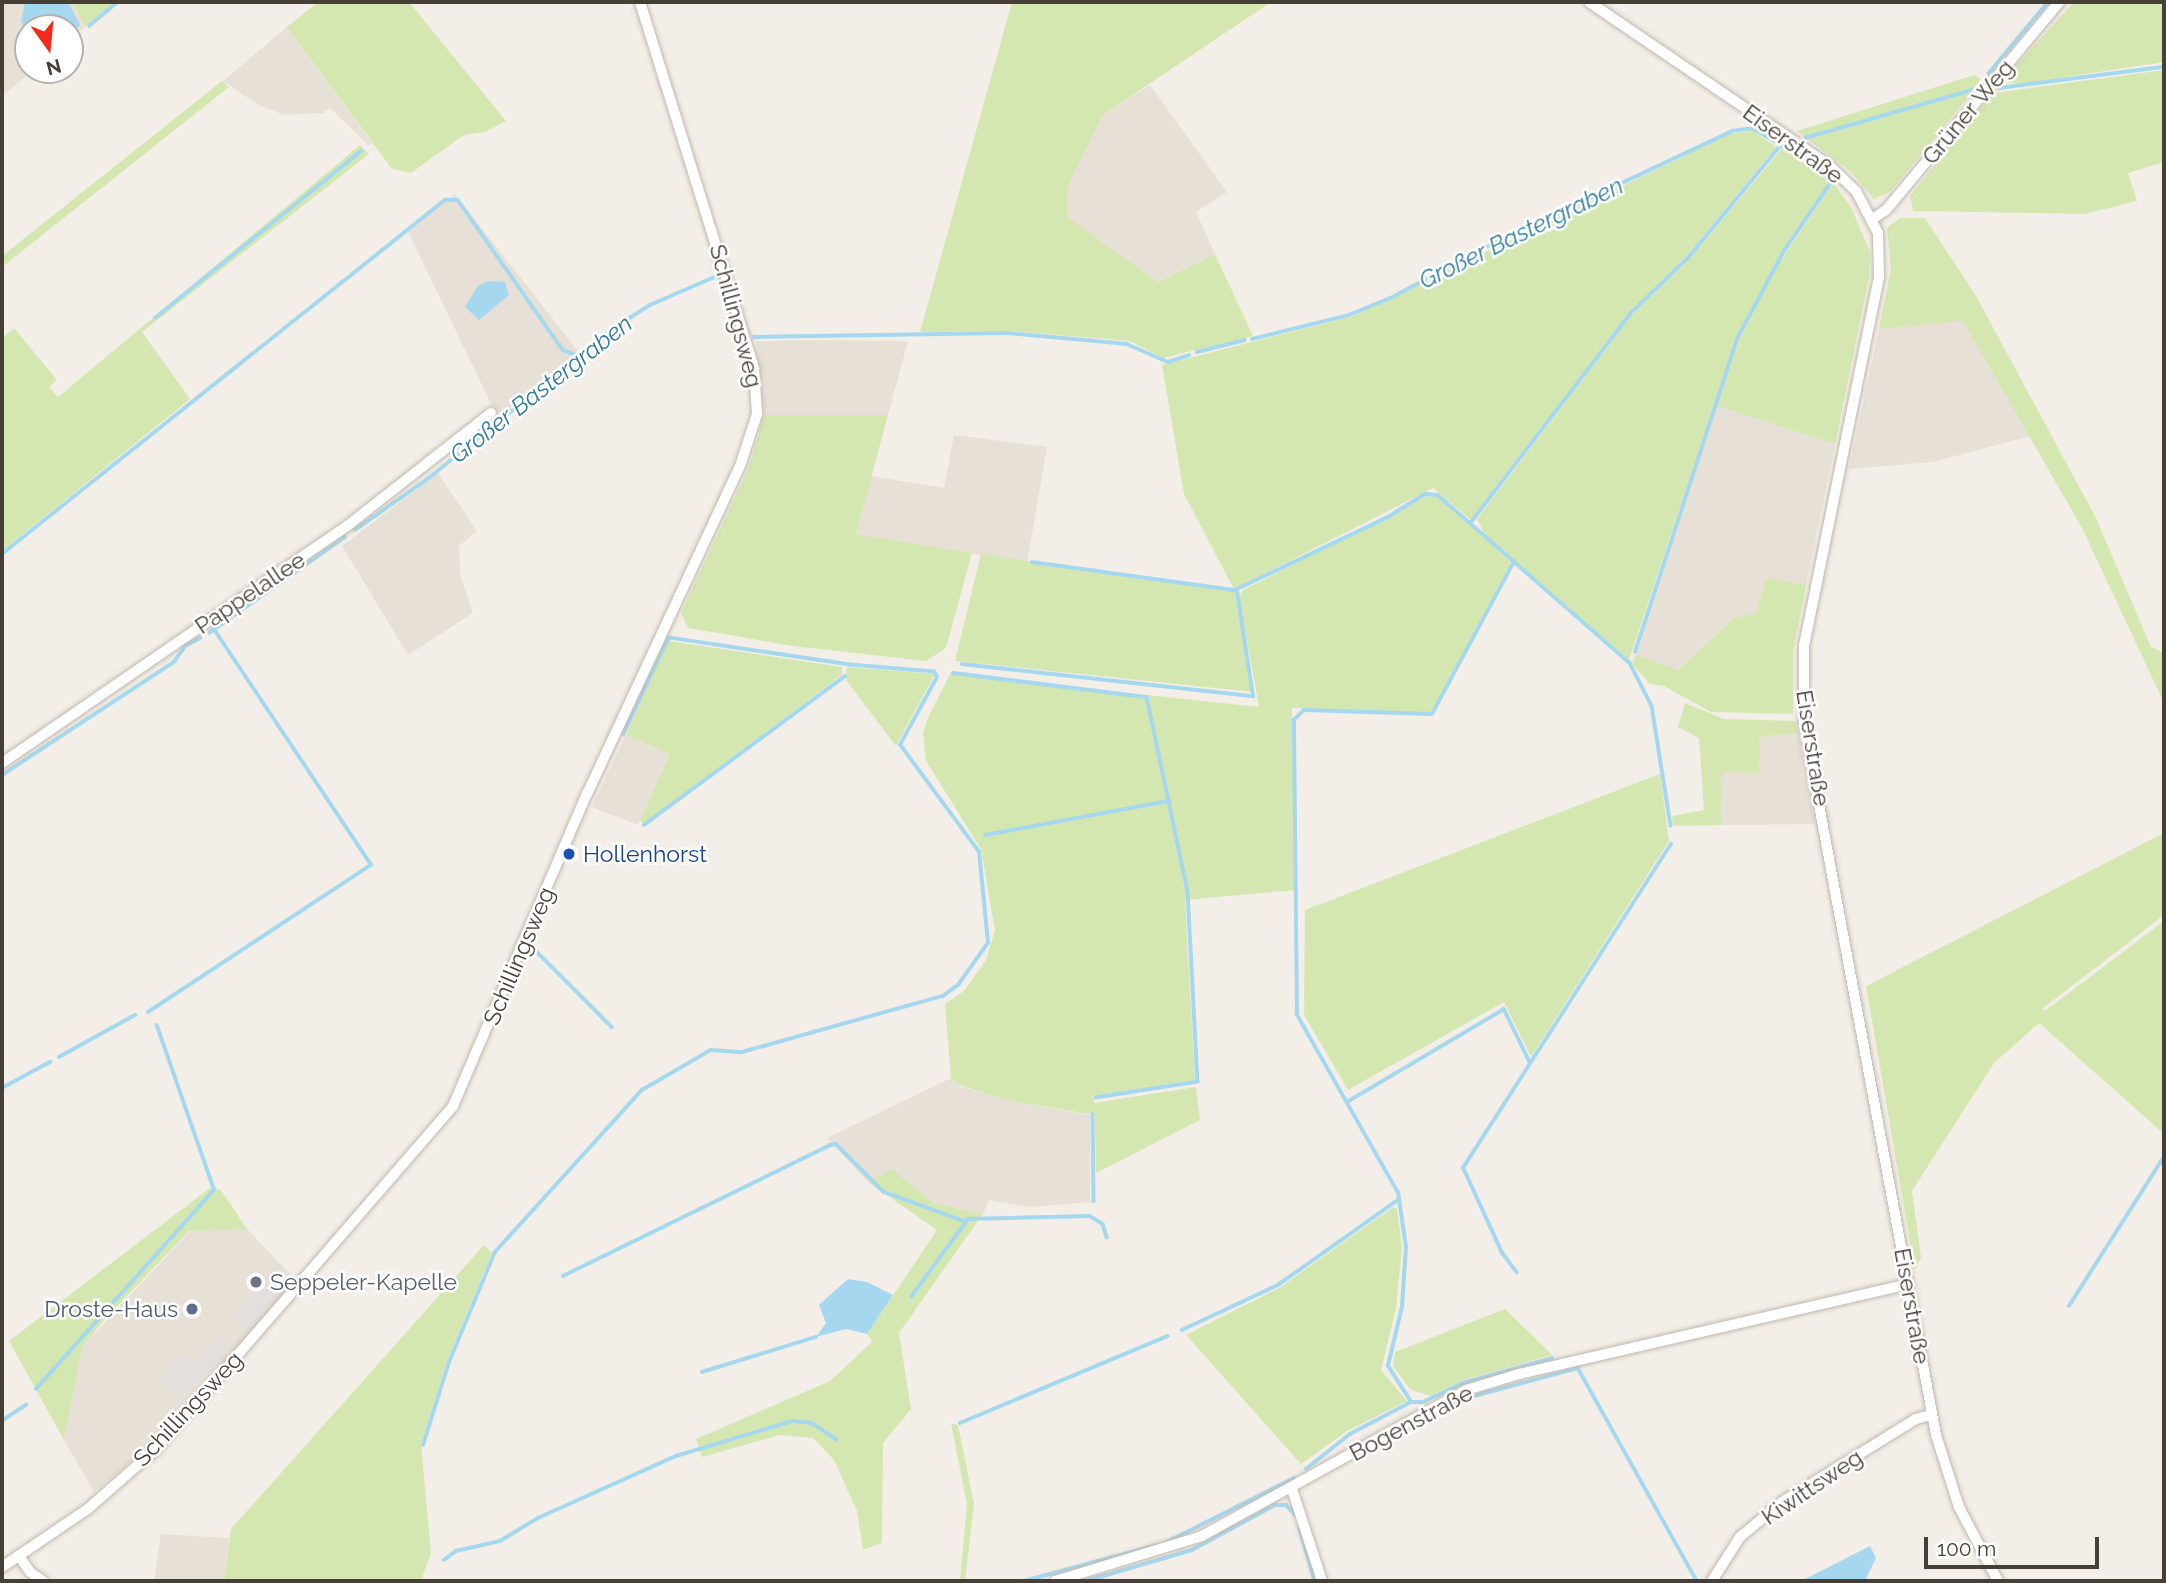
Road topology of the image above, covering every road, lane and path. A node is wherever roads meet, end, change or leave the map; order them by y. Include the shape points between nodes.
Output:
1 (640, 2) edge
2 (1589, 2) edge
3 (2059, 2) edge
4 (1874, 218) junction
5 (491, 413) dead end
6 (2, 763) edge
7 (1908, 1284) junction
8 (1931, 1415) junction
9 (1292, 1489) junction
10 (19, 1556) junction
11 (2, 1567) edge
12 (43, 1581) edge
13 (1055, 1581) edge
14 (1322, 1581) edge
15 (1712, 1581) edge
16 (1998, 1581) edge

1 - 10 street, Schillingsweg via 754,368 757,414 741,464 587,794 453,1106 157,1448 89,1508
2 - 4 street, Eiserstraße via 1830,166 1856,191
3 - 4 street, Grüner Weg via 1886,210
4 - 7 street, Eiserstraße via 1880,245 1879,277 1804,645 1802,689 1804,724
5 - 6 street, Pappelallee via 347,526
7 - 8 street, Eiserstraße
7 - 9 street, Bogenstraße via 1533,1370 1466,1390
8 - 15 street, Kiwittsweg via 1916,1419 1782,1502 1740,1537
8 - 16 street, Eiserstraße via 1959,1507
9 - 13 street, Bogenstraße via 1169,1550
9 - 14 street
10 - 11 street, Schillingsweg
10 - 12 street

